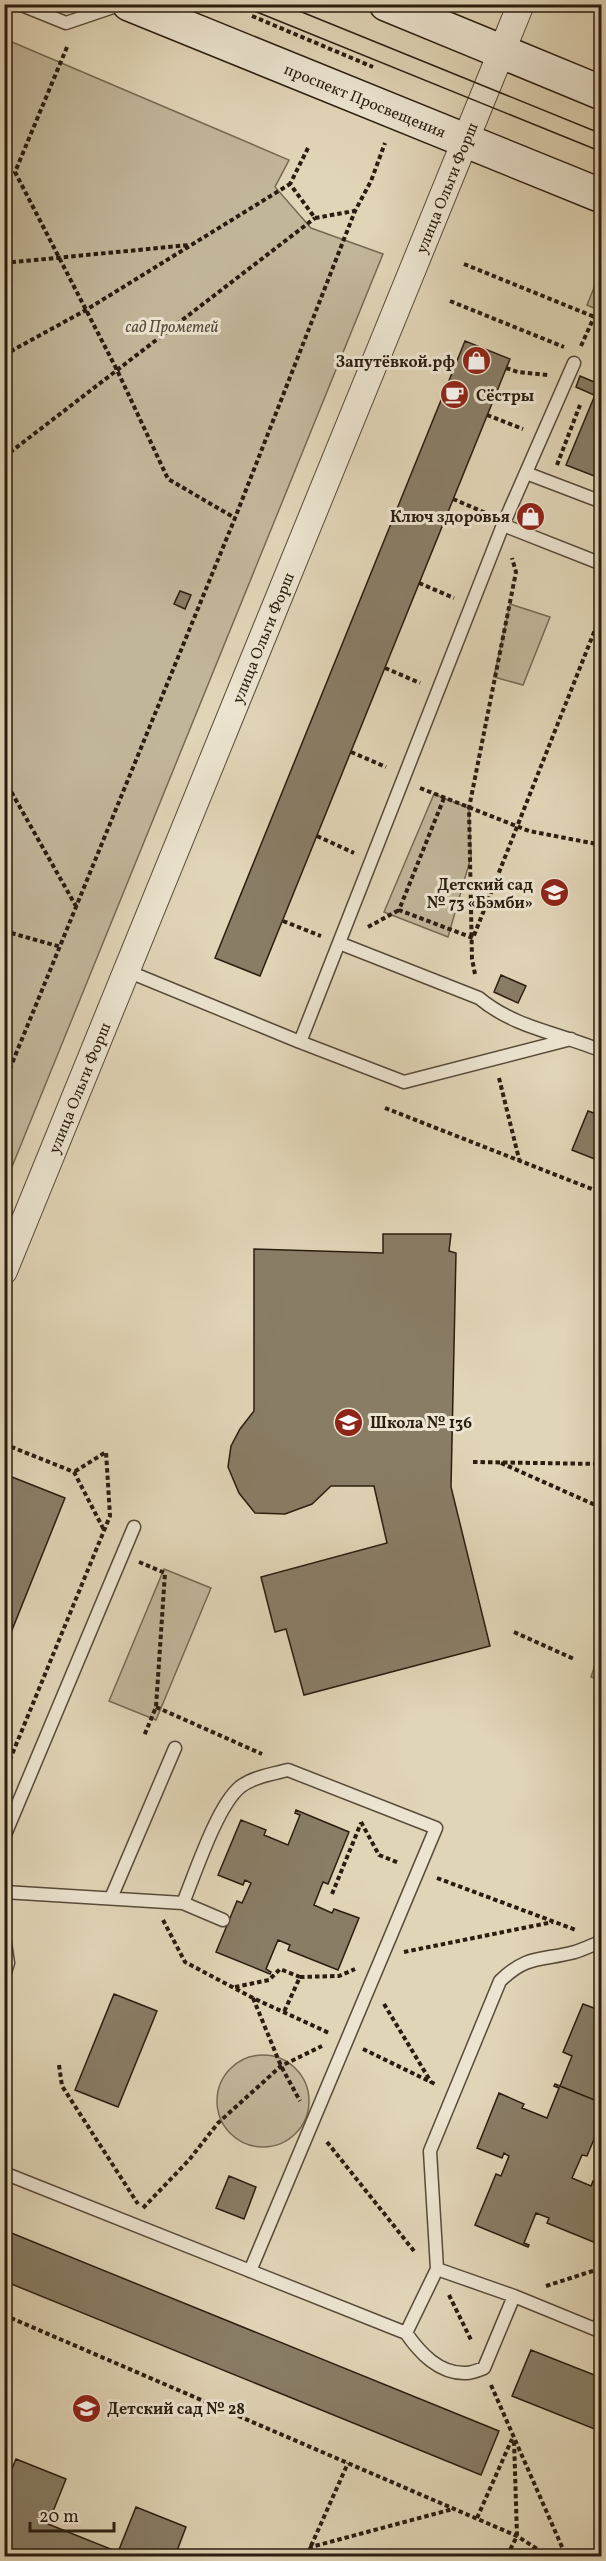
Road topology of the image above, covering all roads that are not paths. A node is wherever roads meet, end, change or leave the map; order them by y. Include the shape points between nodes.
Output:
1 (19, 4) edge
2 (122, 4) edge
3 (129, 4) edge
4 (386, 4) edge
5 (521, 4) edge
6 (501, 52) junction
7 (602, 93) edge
8 (465, 140) junction
9 (602, 196) edge
10 (576, 358) road end
11 (526, 473) junction
12 (602, 502) edge
13 (504, 523) junction
14 (602, 564) edge
15 (339, 943) junction
16 (127, 971) junction
17 (571, 1038) junction
18 (300, 1042) junction
19 (602, 1051) edge
20 (4, 1271) edge
21 (134, 1527) dead end
22 (175, 1748) dead end
23 (4, 1837) edge
24 (4, 1892) edge
25 (111, 1898) junction
26 (183, 1903) junction
27 (223, 1920) dead end
28 (4, 1937) edge
29 (602, 1941) edge
30 (4, 1975) edge
31 (4, 2173) edge
32 (437, 2269) junction
33 (250, 2271) junction
34 (513, 2296) junction
35 (602, 2317) edge
36 (599, 2331) edge
37 (406, 2333) junction

1 - 2 lane via 66,22
3 - 8 main road, проспект Просвещения
4 - 6 main road
5 - 6 street, улица Ольги Форш
6 - 7 main road
6 - 8 street, улица Ольги Форш
8 - 9 main road, проспект Просвещения
8 - 16 street, улица Ольги Форш
10 - 11 lane
11 - 12 lane
11 - 13 lane
13 - 14 lane
13 - 15 lane
15 - 17 lane via 479,998 496,1012 527,1027
15 - 18 lane
16 - 18 lane
16 - 20 street, улица Ольги Форш
17 - 18 lane via 404,1082
17 - 19 lane
21 - 23 lane
22 - 25 lane
24 - 25 lane
25 - 26 lane
26 - 27 lane
26 - 33 lane via 225,1804 240,1787 263,1776 288,1770 436,1828 371,1983 343,2039
28 - 30 lane via 8,1963
29 - 32 lane via 575,1952 516,1966 500,1981 430,2151
31 - 33 lane
32 - 34 lane
32 - 37 lane
33 - 37 lane
34 - 36 lane
34 - 37 lane via 484,2368 466,2373 437,2366
35 - 36 lane

